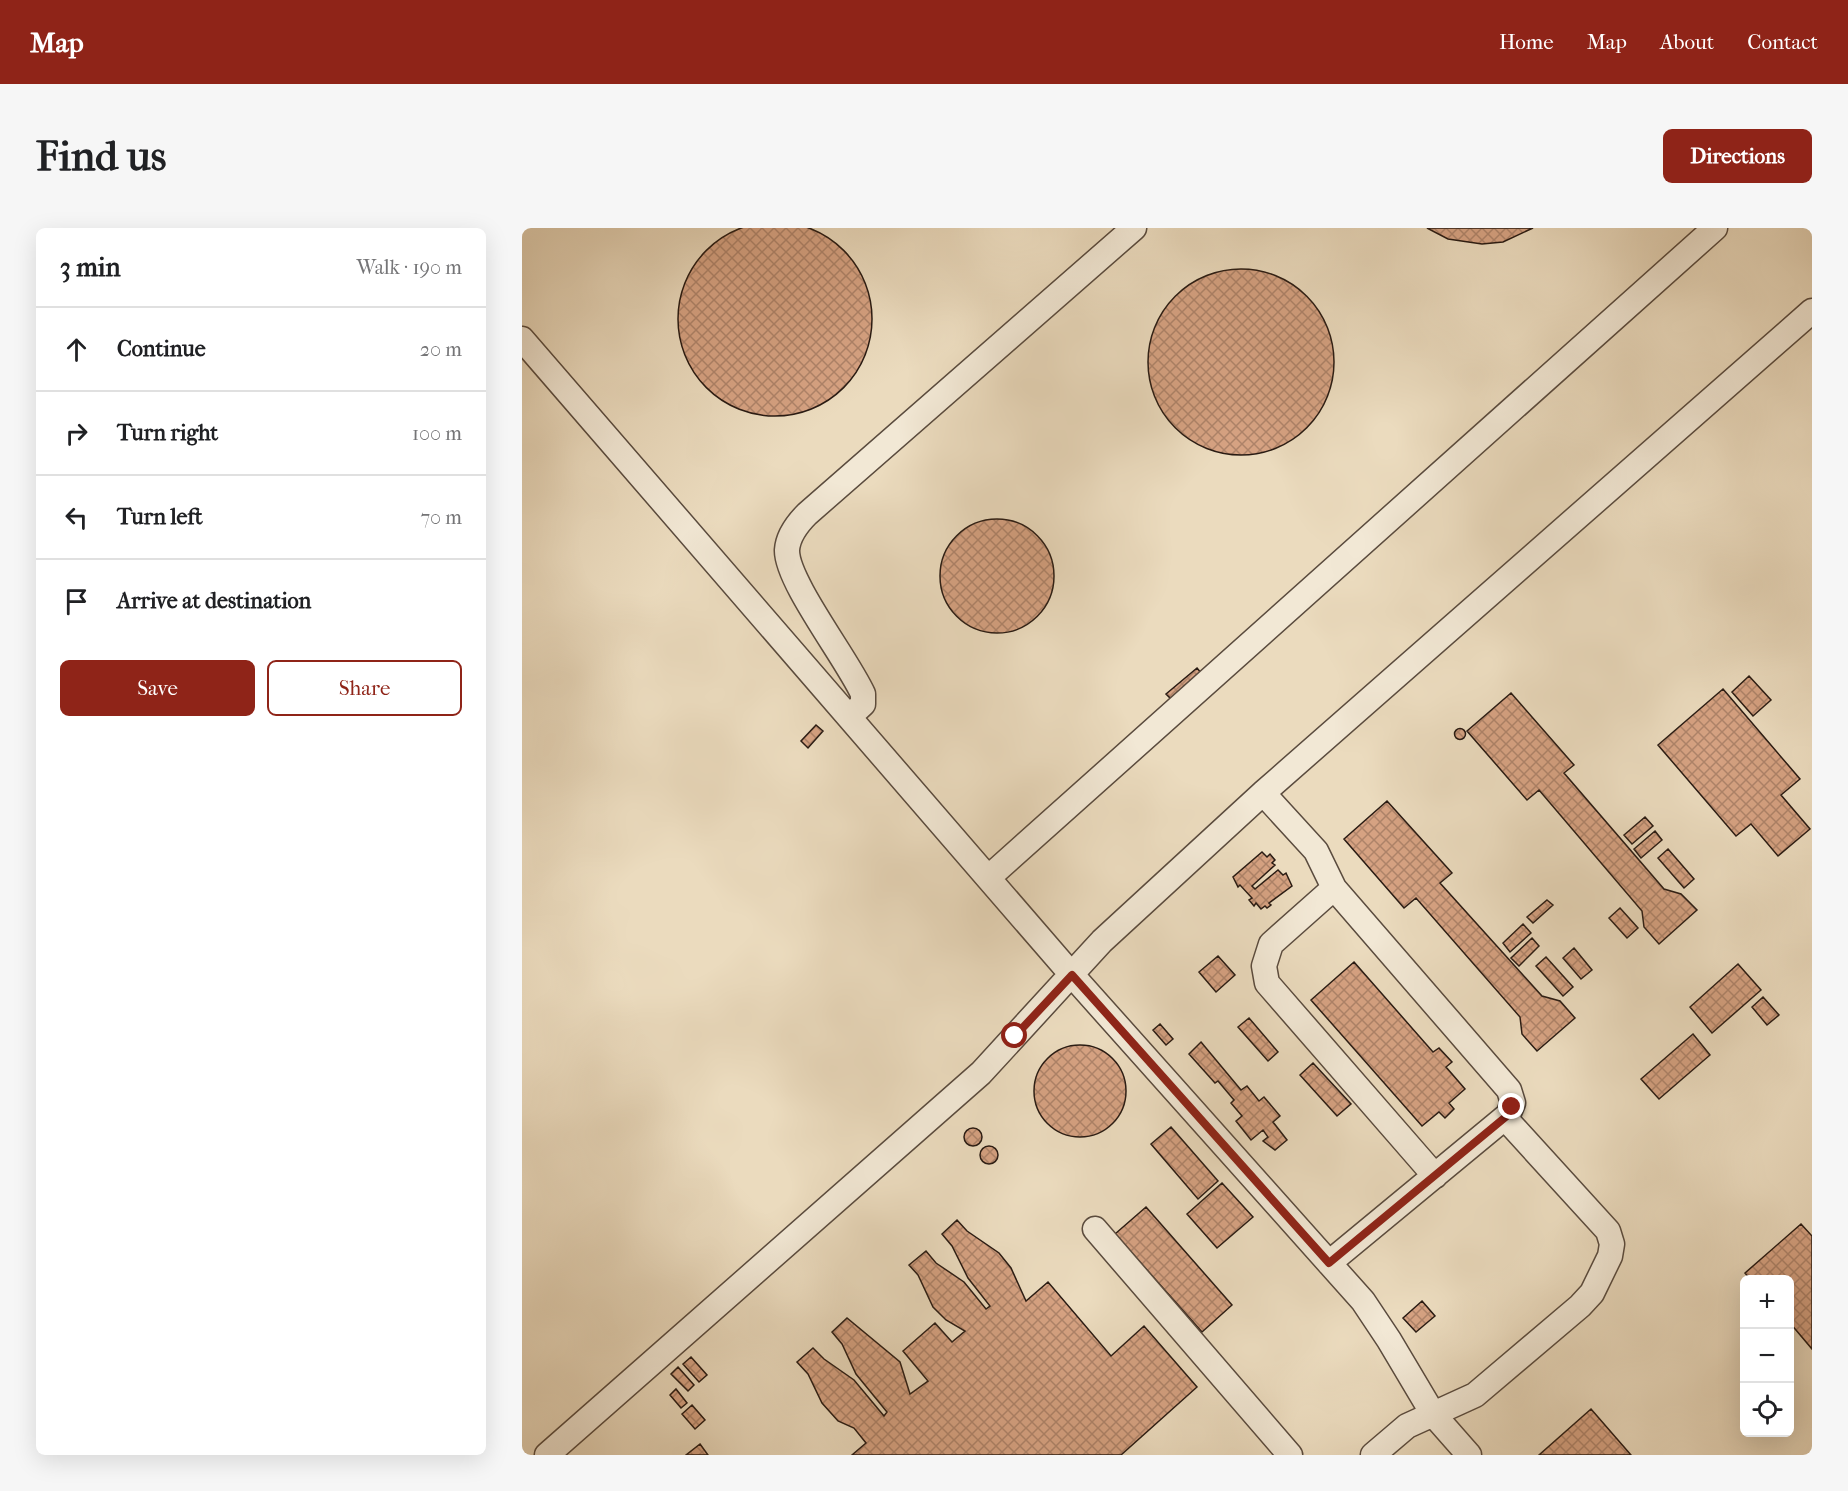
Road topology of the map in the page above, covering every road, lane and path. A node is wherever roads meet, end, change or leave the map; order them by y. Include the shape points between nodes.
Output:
1 (1134, 228) edge
2 (1715, 228) edge
3 (1810, 315) edge
4 (522, 339) edge
5 (849, 717) junction
6 (1263, 793) junction
7 (988, 878) junction
8 (1334, 888) junction
9 (1072, 975) junction
10 (1505, 1118) junction
11 (1435, 1176) junction
12 (1095, 1229) dead end
13 (1329, 1263) junction
14 (1433, 1414) junction
15 (546, 1455) edge
16 (1290, 1455) edge
17 (1373, 1455) edge
18 (1469, 1455) edge

1 - 5 lane via 807,514 793,532 787,548 792,574 863,694 863,704
2 - 7 lane
3 - 6 lane
4 - 5 lane
5 - 7 lane
6 - 8 lane via 1316,852
6 - 9 lane via 1102,941
7 - 9 lane
8 - 10 lane via 1509,1090 1512,1107
8 - 11 lane via 1271,944 1265,959 1267,983
9 - 13 lane
9 - 15 lane via 981,1073
10 - 11 lane
10 - 14 lane via 1608,1231 1610,1256 1592,1293 1580,1306 1475,1395
11 - 13 lane
12 - 16 lane
13 - 14 lane via 1372,1312
14 - 17 lane via 1407,1426
14 - 18 lane

